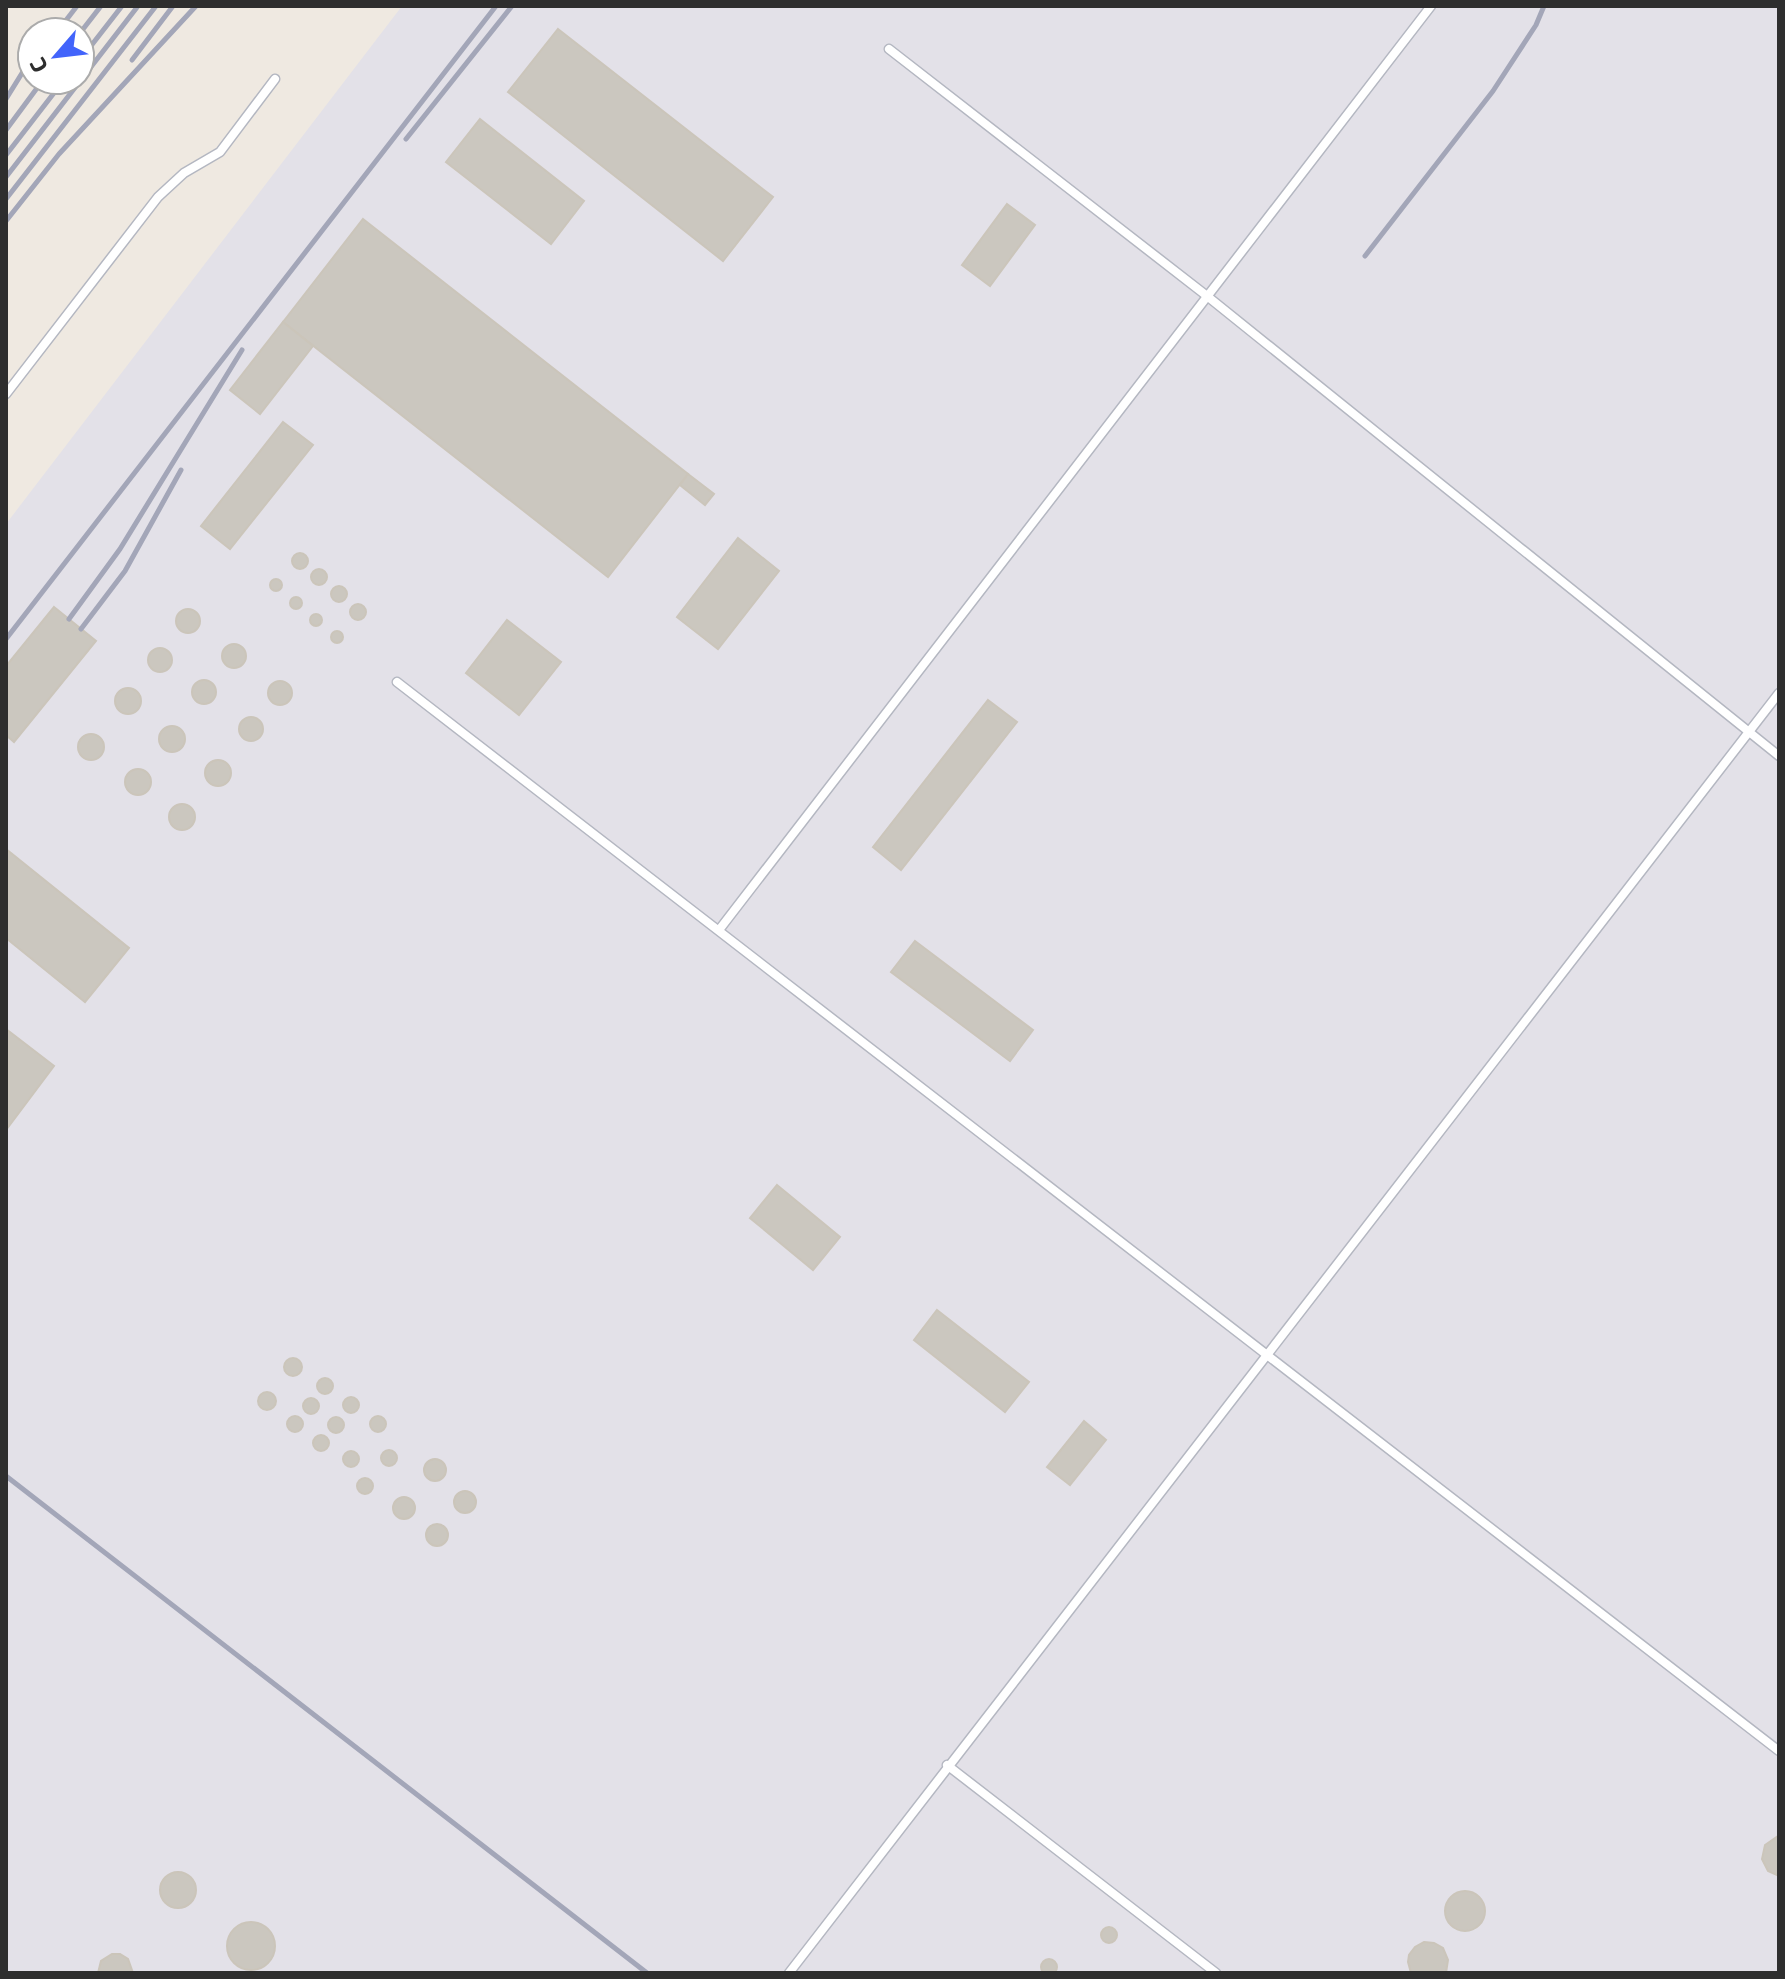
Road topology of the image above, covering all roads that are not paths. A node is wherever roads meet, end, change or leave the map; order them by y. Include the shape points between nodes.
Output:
1 (1431, 6) edge
2 (889, 49) dead end
3 (275, 79) dead end
4 (1207, 296) junction
5 (6, 394) edge
6 (397, 682) dead end
7 (1779, 693) edge
8 (1748, 733) junction
9 (1779, 756) edge
10 (719, 930) junction
11 (1268, 1356) junction
12 (1779, 1751) edge
13 (947, 1765) junction
14 (789, 1973) edge
15 (1216, 1973) edge

1 - 4 lane
2 - 4 lane
3 - 5 lane via 220,152 184,173 158,197
4 - 8 lane
4 - 10 lane
6 - 10 lane
7 - 8 lane
8 - 9 lane
8 - 11 lane
10 - 11 lane
11 - 12 lane
11 - 13 lane
13 - 14 lane
13 - 15 lane

